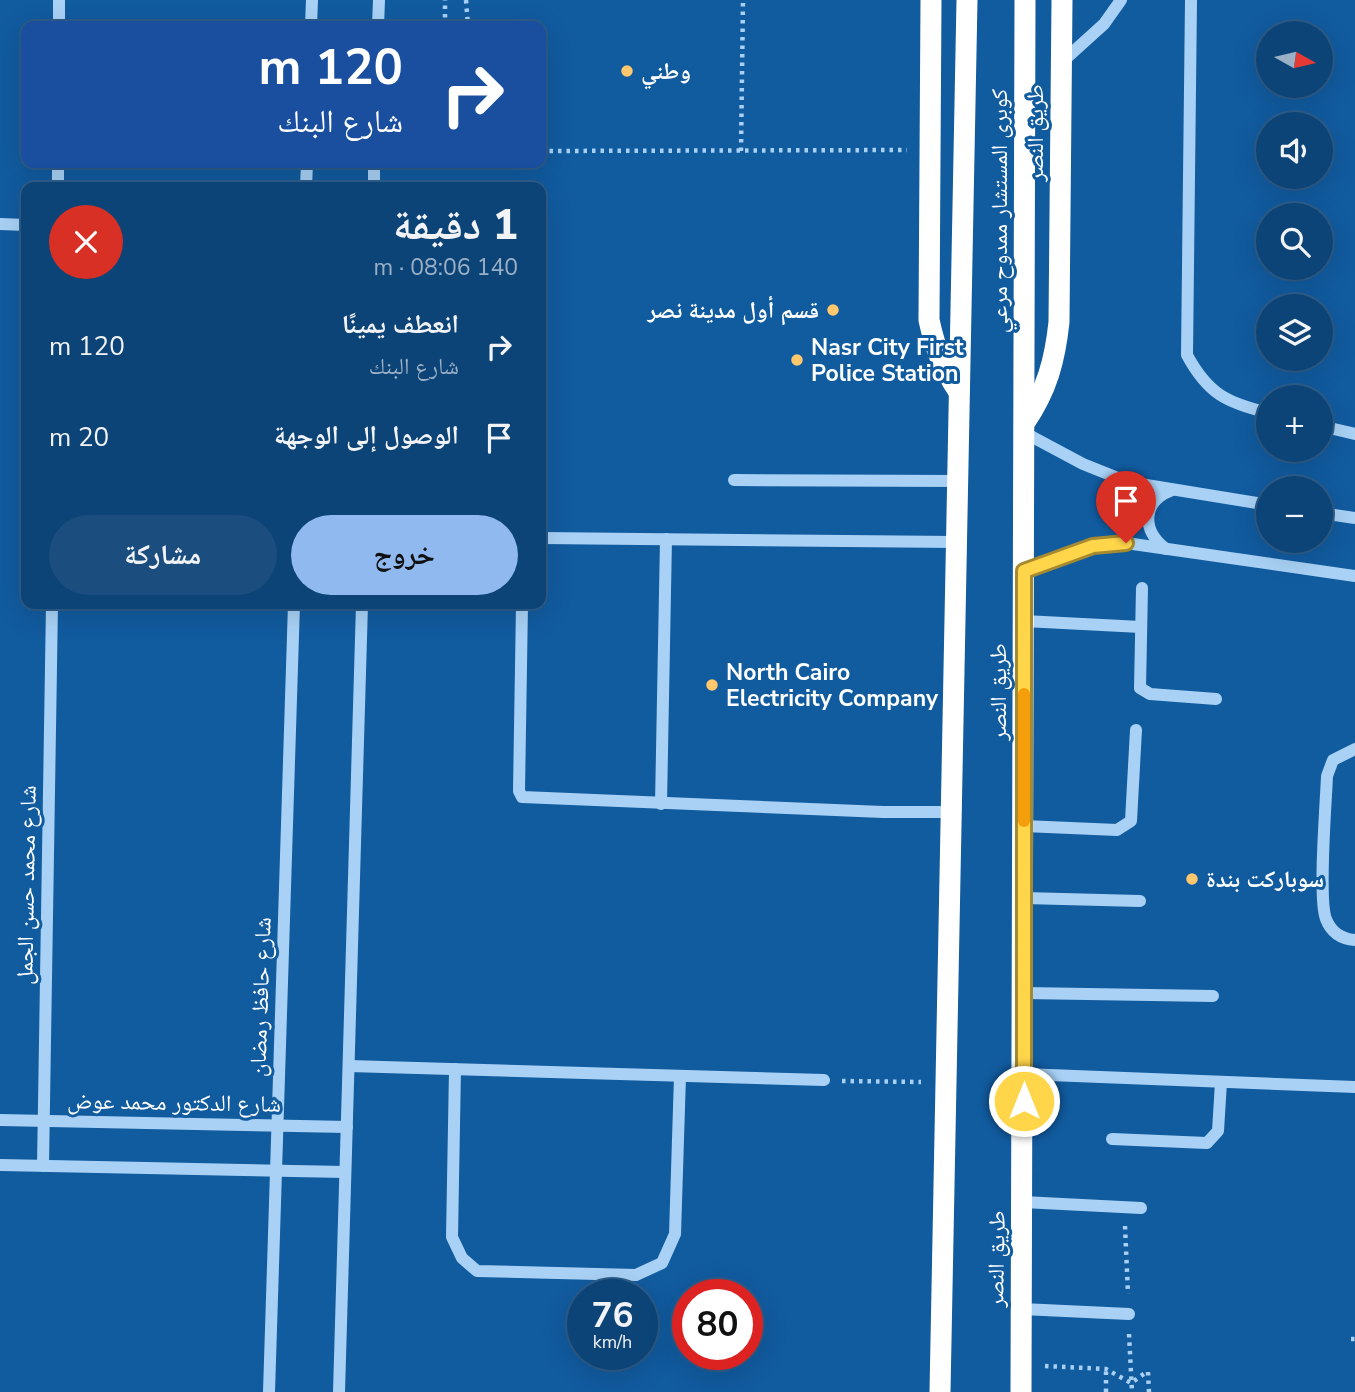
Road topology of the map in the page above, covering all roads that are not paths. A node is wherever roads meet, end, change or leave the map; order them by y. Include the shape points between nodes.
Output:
1 (59, 0) edge
2 (312, 0) edge
3 (379, 0) edge
4 (931, 0) edge
5 (967, 0) edge
6 (1025, 0) edge
7 (1062, 0) edge
8 (1121, 0) edge
9 (1191, 0) edge
10 (59, 21) edge
11 (311, 21) edge
12 (378, 21) edge
13 (1062, 62) junction
14 (0, 224) edge
15 (21, 225) edge
16 (959, 392) junction
17 (1256, 409) edge
18 (1025, 427) junction
19 (1333, 429) edge
20 (1355, 434) edge
21 (734, 480) dead end
22 (957, 481) junction
23 (1173, 489) junction
24 (1256, 503) edge
25 (1333, 515) edge
26 (1355, 518) edge
27 (546, 538) edge
28 (666, 539) junction
29 (956, 542) junction
30 (1166, 549) junction
31 (1024, 571) junction
32 (1355, 576) edge
33 (1142, 588) dead end
34 (52, 609) edge
35 (293, 609) edge
36 (362, 609) edge
37 (522, 609) edge
38 (1024, 621) junction
39 (1141, 627) junction
40 (1216, 699) dead end
41 (1136, 730) dead end
42 (1355, 749) edge
43 (661, 804) junction
44 (951, 812) junction
45 (1024, 825) junction
46 (1024, 898) junction
47 (1140, 901) dead end
48 (1355, 940) edge
49 (1024, 993) junction
50 (1213, 996) dead end
51 (348, 1066) junction
52 (455, 1069) junction
53 (1024, 1074) junction
54 (680, 1076) junction
55 (824, 1080) road end
56 (1221, 1082) junction
57 (1355, 1087) edge
58 (0, 1120) edge
59 (43, 1120) junction
60 (278, 1126) junction
61 (346, 1126) junction
62 (1112, 1139) dead end
63 (0, 1165) edge
64 (43, 1166) junction
65 (276, 1169) junction
66 (345, 1172) junction
67 (1023, 1202) junction
68 (1141, 1208) dead end
69 (1022, 1309) junction
70 (1129, 1314) dead end
71 (269, 1392) edge
72 (339, 1392) edge
73 (940, 1392) edge
74 (1021, 1392) edge

1 - 10 street
2 - 11 street
3 - 12 street
4 - 16 highway via 929,320 935,348
5 - 16 highway, كوبرى المستشار ممدوح مرعي
6 - 18 highway, كوبرى المستشار ممدوح مرعي
7 - 13 highway, طريق النصر
8 - 13 street via 1104,24
9 - 17 street via 1187,355 1199,378 1219,396
13 - 18 highway, طريق النصر via 1059,322 1055,360
14 - 15 street
16 - 22 highway, طريق النصر
18 - 23 street via 1107,475
18 - 31 highway, طريق النصر
19 - 20 street
21 - 22 street
22 - 29 highway, طريق النصر
23 - 24 street
23 - 30 street via 1153,502 1148,512 1152,536
25 - 26 street
27 - 28 street
28 - 29 street
28 - 43 street
29 - 44 highway, طريق النصر
30 - 31 street via 1126,543 1101,545
30 - 32 street
31 - 38 highway, طريق النصر
33 - 39 street
34 - 59 street, شارع محمد حسن الجمل
35 - 60 street, شارع حافظ رمضان
36 - 51 street
37 - 43 street via 520,794 525,799
38 - 39 street
38 - 45 highway, طريق النصر
39 - 40 street via 1139,682 1144,693
41 - 45 street via 1128,826 1117,830
42 - 48 street via 1333,760 1327,776 1323,909 1334,932
43 - 44 street
44 - 73 highway, طريق النصر
45 - 46 highway, طريق النصر
46 - 47 street
46 - 49 highway, طريق النصر
49 - 50 street
49 - 53 highway, طريق النصر
51 - 52 street
51 - 61 street
52 - 54 street
52 - 54 street via 452,1237 462,1258 477,1270 504,1271 636,1275 662,1264 675,1234
53 - 56 street
53 - 67 highway, طريق النصر
54 - 55 street
56 - 57 street
56 - 62 street via 1219,1130 1207,1143
58 - 59 street, شارع الدكتور محمد عوض
59 - 60 street, شارع الدكتور محمد عوض
59 - 64 street, شارع محمد حسن الجمل
60 - 61 street, شارع الدكتور محمد عوض
60 - 65 street, شارع حافظ رمضان
61 - 66 street
63 - 64 street
64 - 65 street
65 - 66 street
65 - 71 street, شارع حافظ رمضان
66 - 72 street
67 - 68 street
67 - 69 highway, طريق النصر
69 - 70 street
69 - 74 highway, طريق النصر

